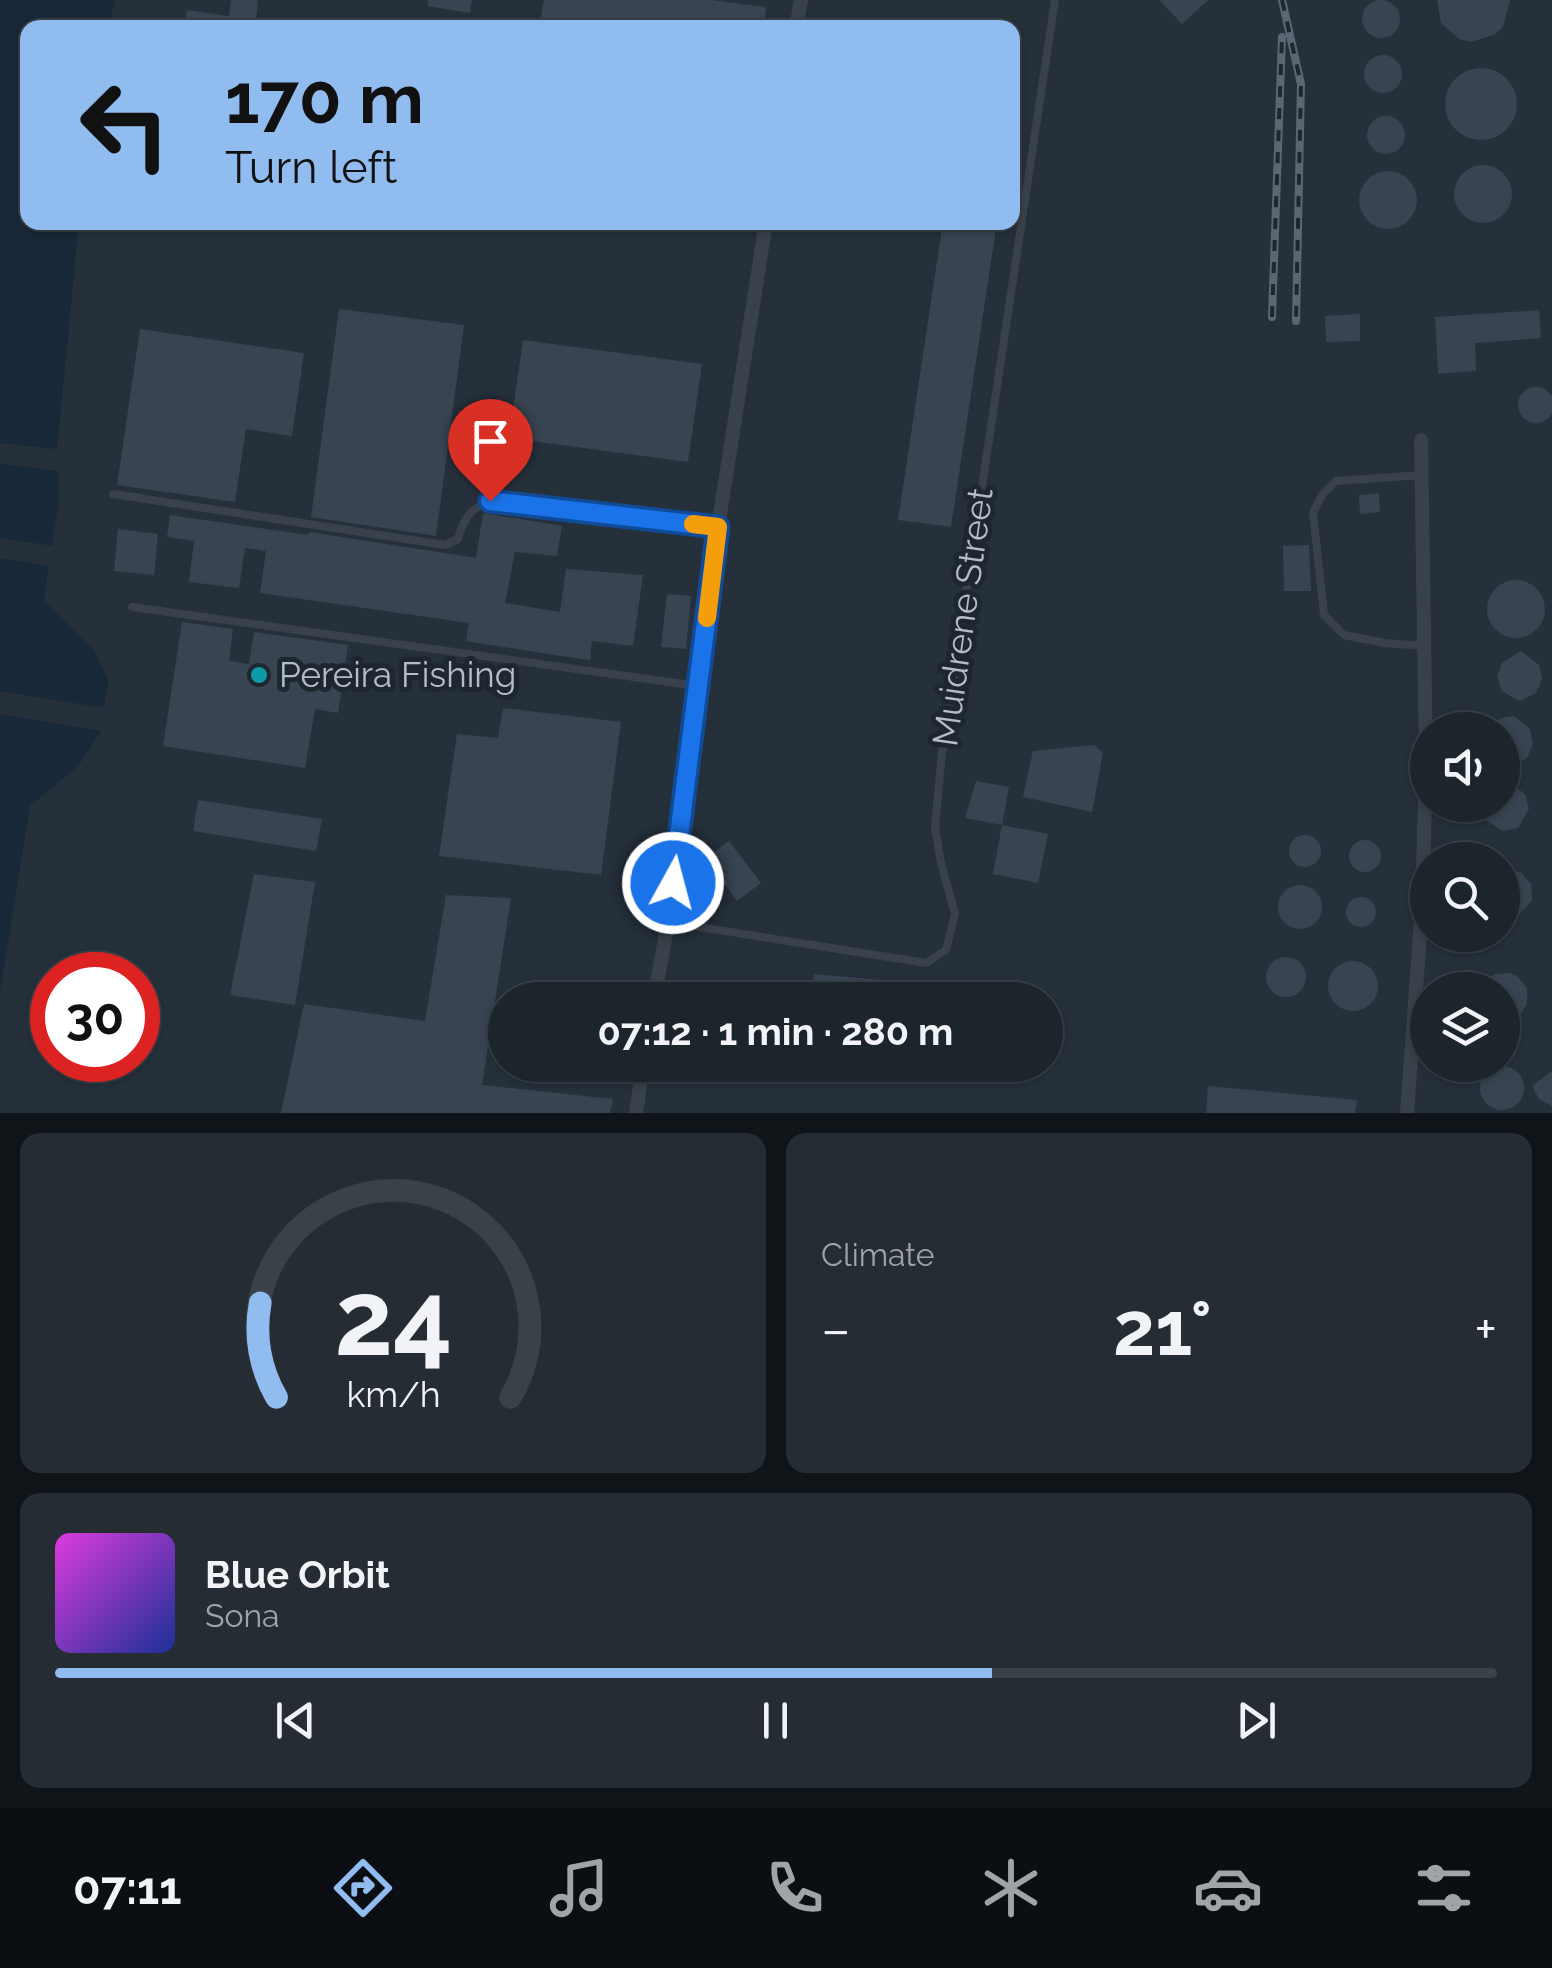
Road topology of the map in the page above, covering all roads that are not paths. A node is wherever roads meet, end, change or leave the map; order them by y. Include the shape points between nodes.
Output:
1 (1055, 0) edge
2 (765, 230) edge
3 (1422, 440) dead end
4 (1422, 476) junction
5 (113, 494) dead end
6 (718, 527) junction
7 (132, 607) dead end
8 (1425, 646) junction
9 (698, 686) junction
10 (668, 922) junction
11 (657, 982) edge
12 (641, 1082) edge
13 (636, 1113) edge
14 (1407, 1113) edge

1 - 10 lane, Muidrene Street via 942,753 936,827 955,914 946,950 926,963
2 - 6 street
3 - 4 street
4 - 8 street
4 - 8 lane via 1336,480 1312,513 1324,615 1344,635
5 - 6 lane via 445,546 458,539 475,507 490,501
6 - 9 street
7 - 9 lane
8 - 14 street via 1422,907
9 - 10 street
10 - 11 street
12 - 13 street

